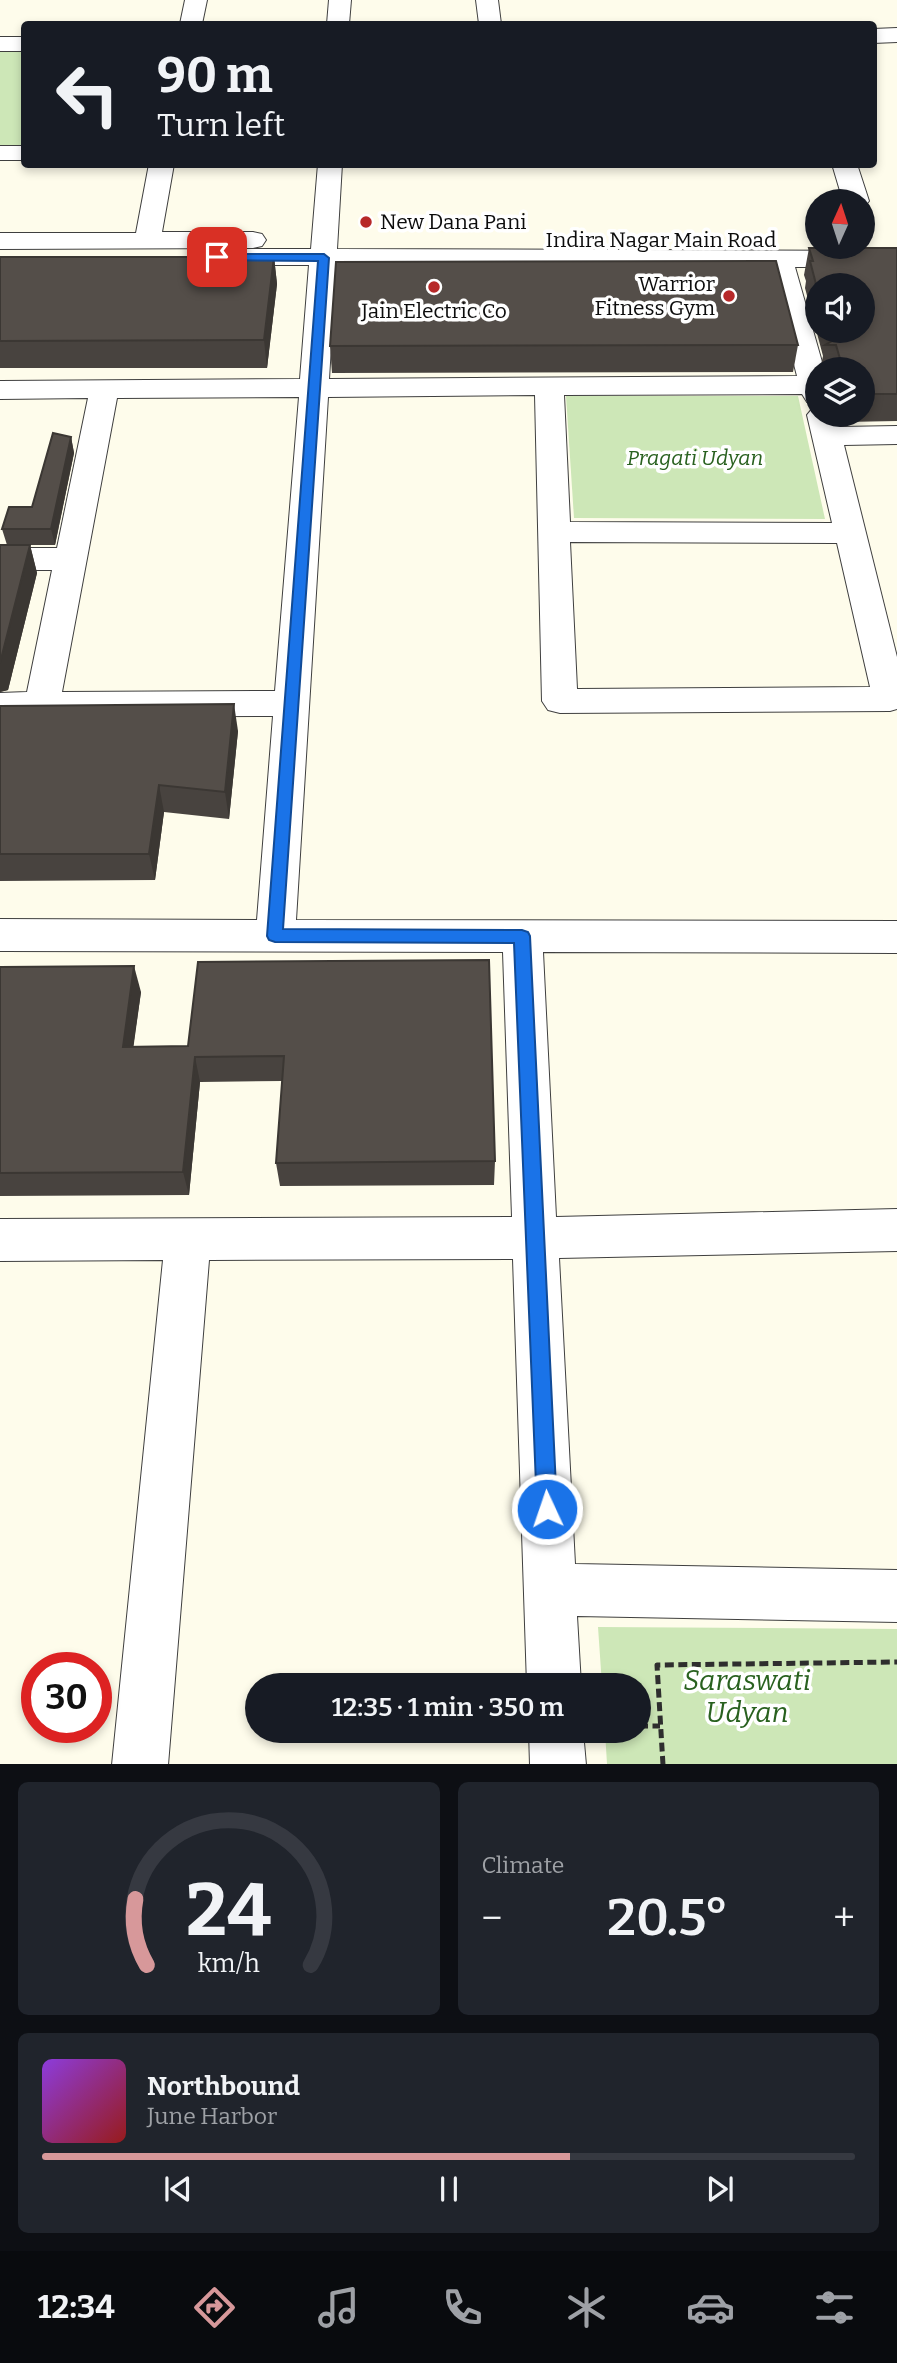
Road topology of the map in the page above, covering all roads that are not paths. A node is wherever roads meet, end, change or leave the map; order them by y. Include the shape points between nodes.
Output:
1 (196, 0) edge
2 (340, 0) edge
3 (487, 0) edge
4 (192, 21) edge
5 (338, 21) edge
6 (490, 21) edge
7 (877, 36) edge
8 (897, 36) edge
9 (0, 44) edge
10 (21, 44) edge
11 (0, 153) edge
12 (21, 153) edge
13 (161, 168) edge
14 (330, 168) edge
15 (845, 168) edge
16 (852, 189) edge
17 (875, 237) edge
18 (805, 239) edge
19 (897, 239) edge
20 (0, 241) edge
21 (147, 241) junction
22 (324, 249) junction
23 (0, 258) edge
24 (780, 259) junction
25 (897, 259) edge
26 (806, 357) edge
27 (549, 387) junction
28 (314, 388) junction
29 (0, 390) edge
30 (104, 390) junction
31 (805, 407) edge
32 (825, 427) edge
33 (874, 427) edge
34 (897, 435) edge
35 (554, 532) junction
36 (850, 533) junction
37 (0, 559) edge
38 (71, 559) junction
39 (292, 703) junction
40 (42, 704) junction
41 (0, 705) edge
42 (0, 935) edge
43 (275, 936) junction
44 (522, 936) junction
45 (897, 937) edge
46 (897, 1230) edge
47 (535, 1238) junction
48 (188, 1239) junction
49 (0, 1240) edge
50 (551, 1590) junction
51 (897, 1596) edge
52 (554, 1673) edge
53 (557, 1743) edge
54 (140, 1764) edge
55 (558, 1764) edge

1 - 4 street
2 - 5 street
3 - 6 street
7 - 8 street
9 - 10 street
11 - 12 street
13 - 21 street
14 - 22 street
15 - 16 street
17 - 19 street
18 - 22 street, Indira Nagar Main Road
20 - 21 street, Indira Nagar Main Road
21 - 22 street, Indira Nagar Main Road
22 - 23 street, Indira Nagar Main Road
22 - 24 street, Indira Nagar Main Road
22 - 28 street
24 - 25 street, Indira Nagar Main Road
24 - 26 street
27 - 28 street
27 - 31 street
27 - 35 street
28 - 30 street
28 - 39 street
29 - 30 street
30 - 38 street
32 - 36 street
33 - 34 street
35 - 36 street
35 - 36 street via 560,701 890,699
37 - 38 street
38 - 40 street
39 - 40 street
39 - 43 street
40 - 41 street
42 - 43 street
43 - 44 street
44 - 45 street
44 - 47 street
46 - 47 street
47 - 48 street
47 - 50 street
48 - 49 street
48 - 54 street
50 - 51 street
50 - 52 street
53 - 55 street

